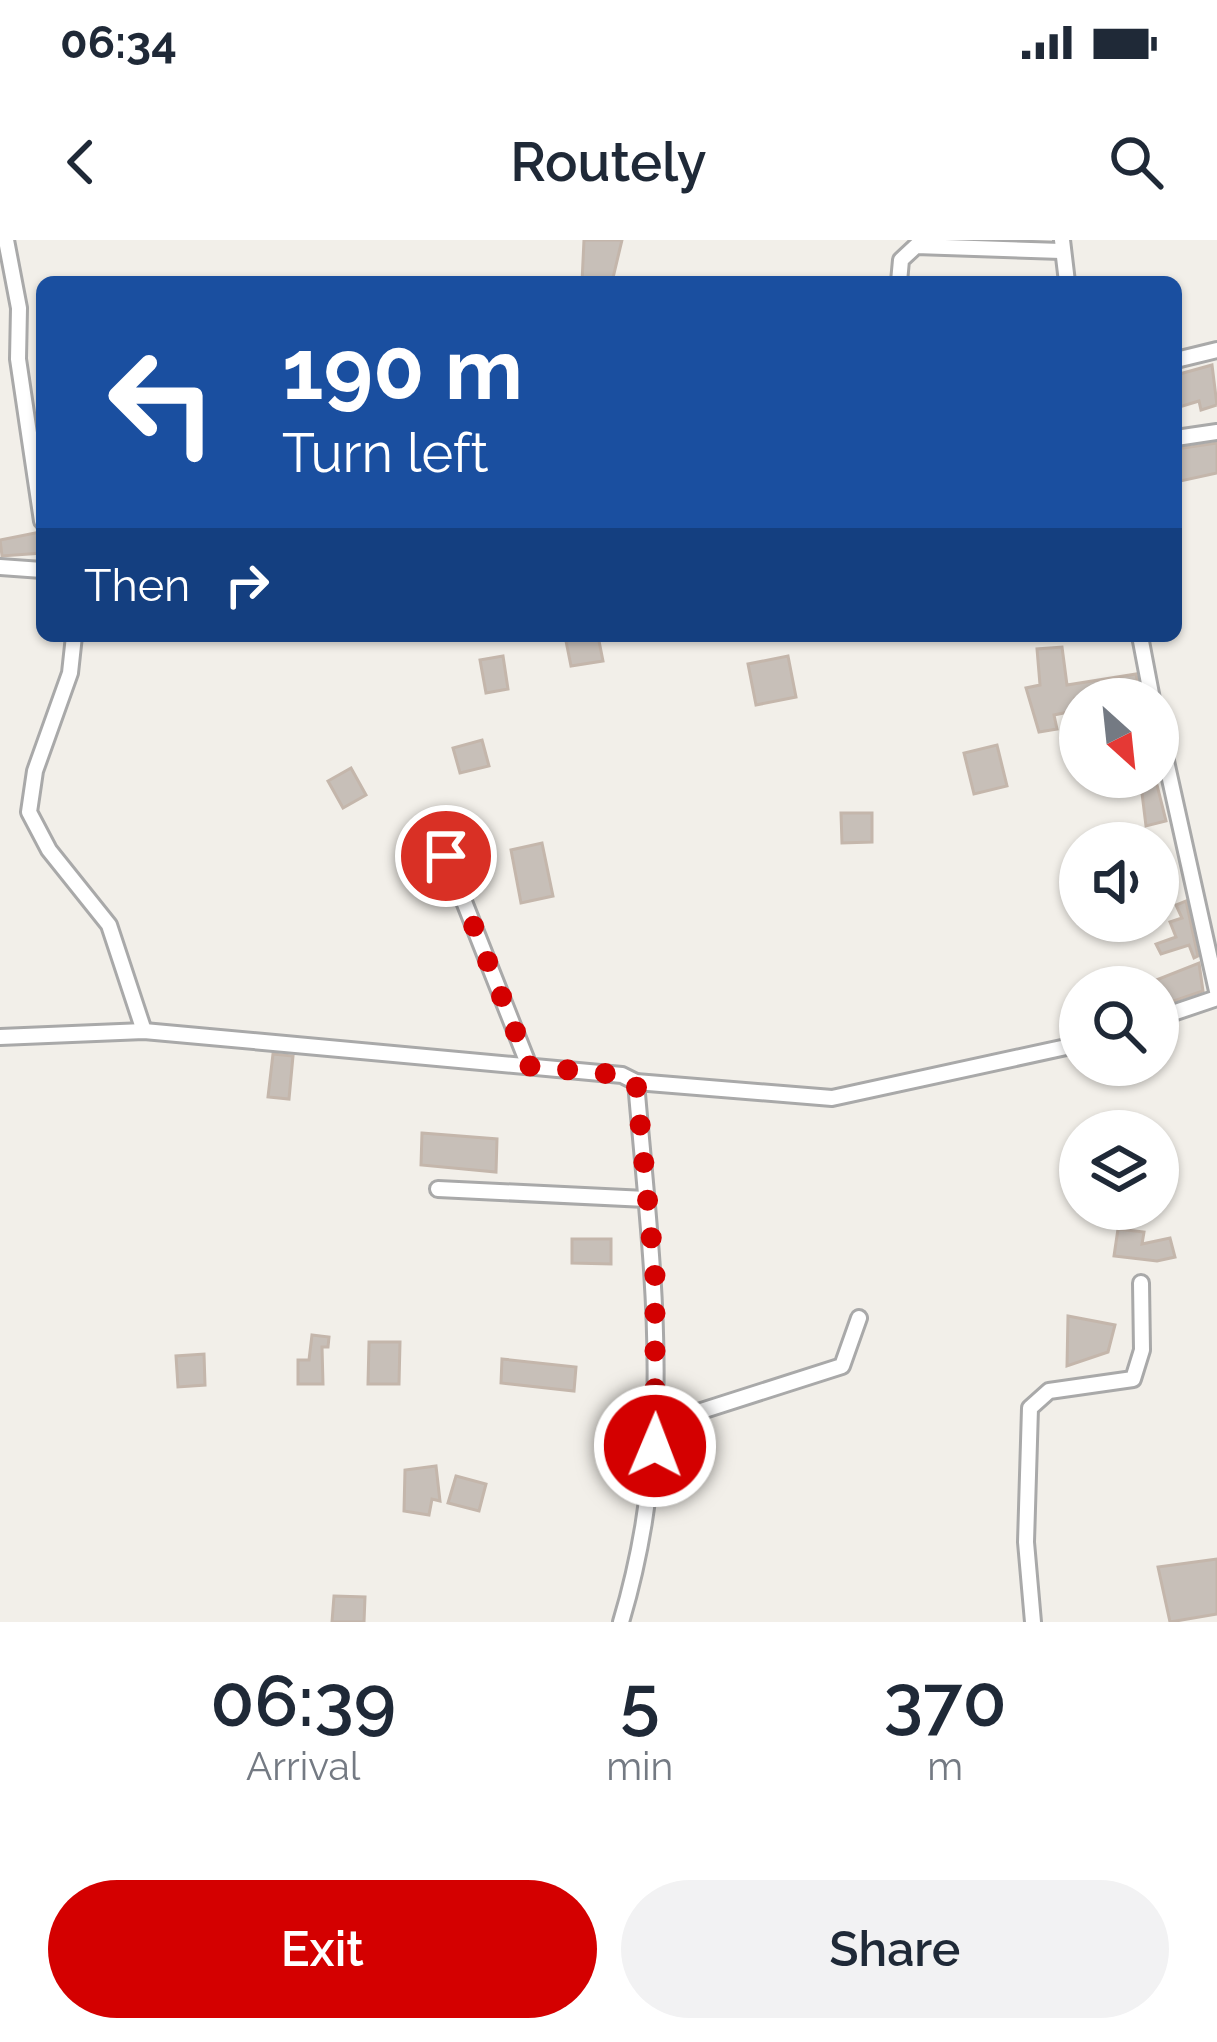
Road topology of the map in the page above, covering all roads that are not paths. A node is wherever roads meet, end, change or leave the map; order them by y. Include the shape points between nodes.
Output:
1 (6, 240) edge
2 (1061, 245) edge
3 (900, 276) edge
4 (1066, 276) edge
5 (1217, 350) edge
6 (1182, 359) edge
7 (1217, 431) edge
8 (1182, 437) edge
9 (36, 479) edge
10 (0, 567) edge
11 (36, 570) edge
12 (73, 642) edge
13 (1141, 642) edge
14 (1148, 678) edge
15 (1174, 798) edge
16 (446, 856) dead end
17 (1217, 994) edge
18 (1179, 1009) edge
19 (144, 1031) junction
20 (0, 1037) edge
21 (1059, 1049) edge
22 (529, 1066) junction
23 (636, 1082) junction
24 (438, 1189) dead end
25 (646, 1198) junction
26 (1141, 1283) dead end
27 (859, 1318) dead end
28 (655, 1446) junction
29 (621, 1622) edge
30 (1033, 1622) edge

1 - 9 street
2 - 3 street via 916,246 901,260
2 - 4 street
5 - 6 street
7 - 8 street
10 - 11 street
12 - 19 street via 29,812 109,925
13 - 14 street
15 - 17 street
16 - 22 street
17 - 18 street
19 - 20 street
19 - 22 street
21 - 23 street via 832,1099
22 - 23 street
23 - 25 street
24 - 25 street
25 - 28 street via 655,1276
26 - 30 street via 1142,1350 1133,1379 1048,1391 1030,1408
27 - 28 street via 842,1366 695,1413
28 - 29 street via 640,1557

